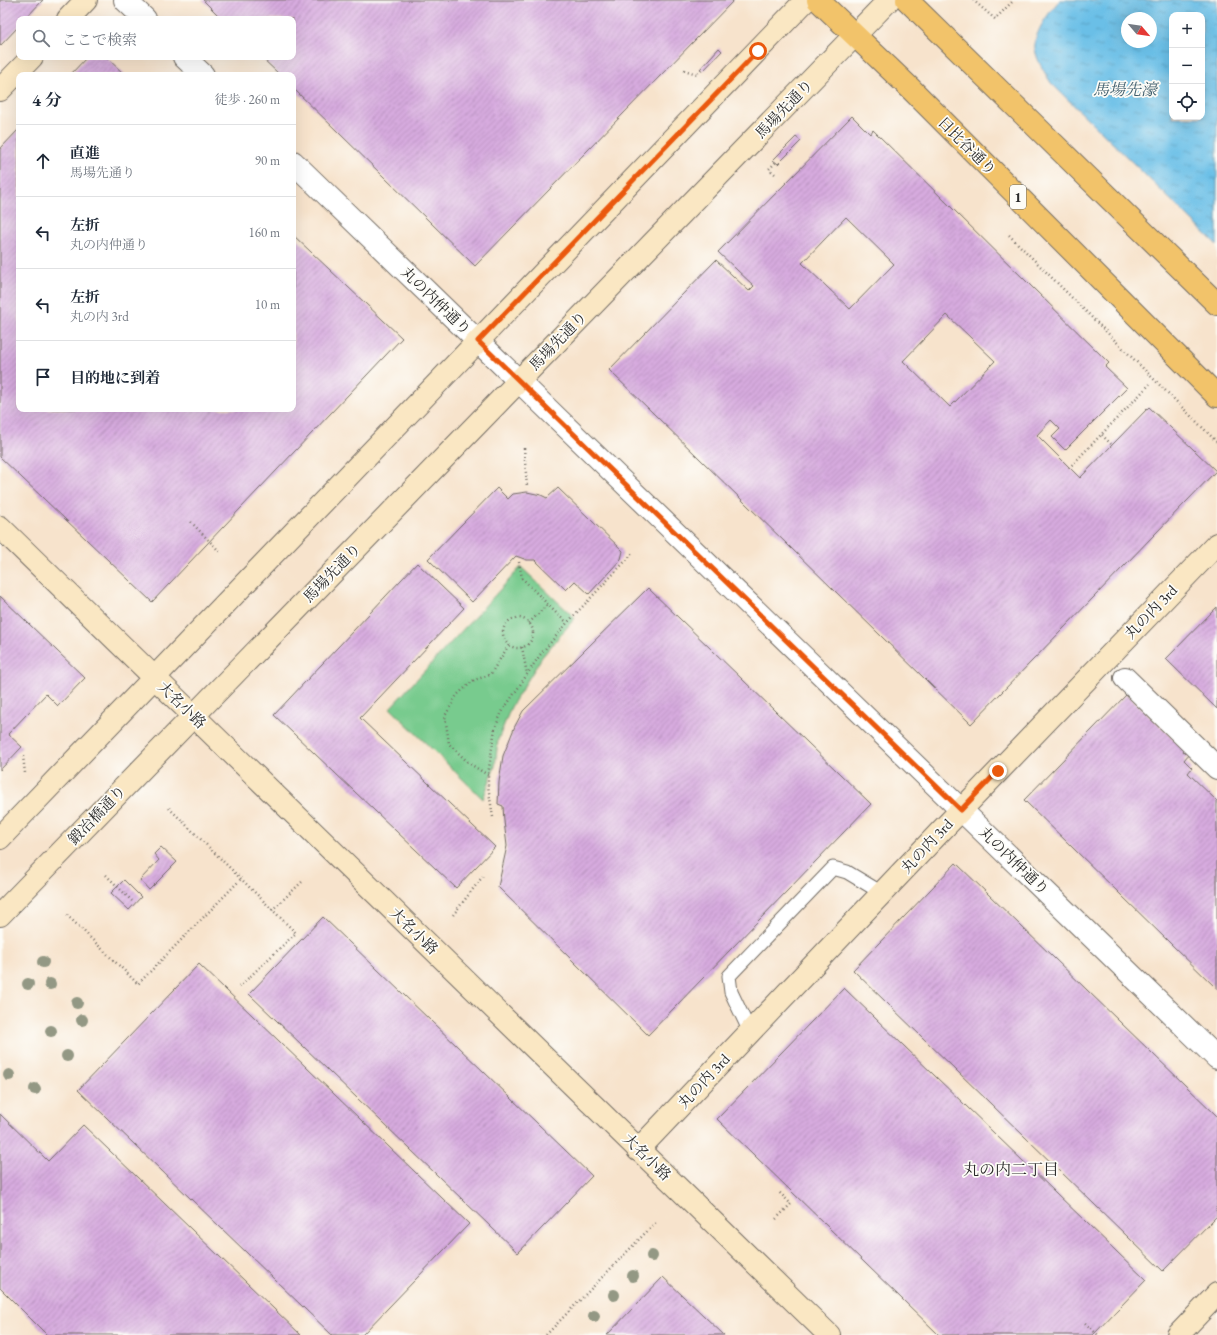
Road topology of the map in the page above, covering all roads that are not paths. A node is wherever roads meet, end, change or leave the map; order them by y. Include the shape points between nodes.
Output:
1 (86, 0) edge
2 (125, 0) edge
3 (806, 0) edge
4 (818, 0) edge
5 (889, 0) edge
6 (907, 0) edge
7 (71, 16) edge
8 (142, 16) edge
9 (855, 36) junction
10 (29, 60) edge
11 (187, 60) edge
12 (17, 72) edge
13 (200, 72) edge
14 (16, 74) edge
15 (0, 90) edge
16 (296, 165) edge
17 (1217, 304) edge
18 (478, 341) junction
19 (519, 382) junction
20 (1217, 396) edge
21 (0, 527) edge
22 (1217, 544) edge
23 (154, 677) junction
24 (1125, 678) dead end
25 (194, 716) junction
26 (1217, 768) edge
27 (961, 810) junction
28 (0, 838) edge
29 (882, 893) junction
30 (0, 915) edge
31 (750, 1032) junction
32 (1217, 1058) edge
33 (638, 1150) junction
34 (1217, 1294) edge
35 (822, 1333) edge
36 (1178, 1335) edge

1 - 7 main road
2 - 8 street
3 - 18 main road
4 - 9 highway, 日比谷通り / 1
5 - 9 main road, 馬場先通り
6 - 17 highway
9 - 19 main road, 馬場先通り
9 - 20 highway, 日比谷通り / 1
10 - 12 main road
11 - 13 street
14 - 15 main road
16 - 18 street, 丸の内仲通り
18 - 19 street, 丸の内仲通り
18 - 23 main road
19 - 25 main road, 馬場先通り
19 - 27 street, 丸の内仲通り
21 - 23 main road, 大名小路
22 - 27 main road, 丸の内 3rd
23 - 25 main road, 大名小路
23 - 28 main road
24 - 26 street
25 - 30 main road, 鍛冶橋通り
25 - 33 main road, 大名小路
27 - 29 main road, 丸の内 3rd
27 - 32 street, 丸の内仲通り
29 - 31 main road, 丸の内 3rd
29 - 31 lane via 847,872 833,868 729,976 731,992
31 - 33 main road, 丸の内 3rd
33 - 35 main road, 大名小路
34 - 36 main road

